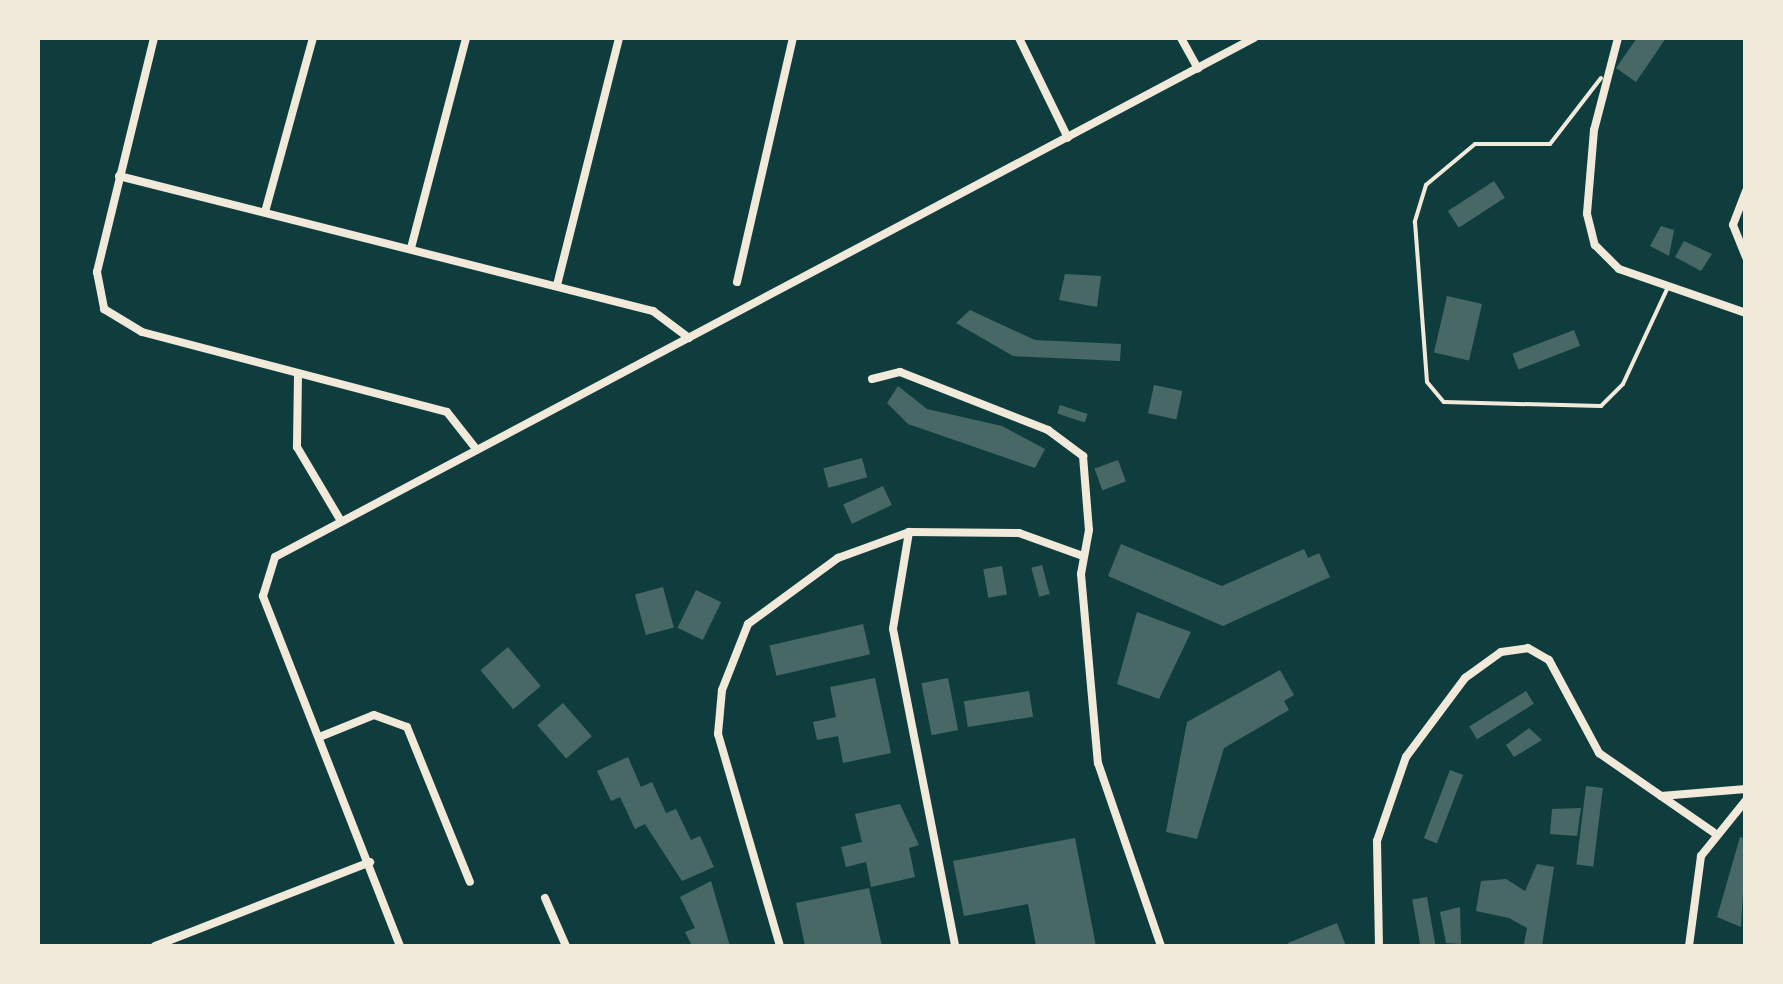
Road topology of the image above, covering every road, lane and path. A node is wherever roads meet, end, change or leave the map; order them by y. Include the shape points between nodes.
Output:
1 (154, 38) edge
2 (313, 38) edge
3 (466, 38) edge
4 (619, 38) edge
5 (793, 38) edge
6 (1019, 38) edge
7 (1181, 38) edge
8 (1254, 38) edge
9 (1618, 38) edge
10 (1198, 68) junction
11 (1602, 78) junction
12 (1068, 138) junction
13 (119, 176) junction
14 (1746, 191) edge
15 (265, 212) junction
16 (411, 248) junction
17 (1746, 258) edge
18 (737, 282) dead end
19 (1670, 284) junction
20 (557, 285) junction
21 (1746, 313) edge
22 (688, 338) junction
23 (298, 374) junction
24 (872, 379) dead end
25 (477, 450) junction
26 (341, 521) junction
27 (909, 532) junction
28 (1083, 556) junction
29 (322, 736) junction
30 (1746, 788) edge
31 (1656, 796) junction
32 (1746, 800) edge
33 (1713, 832) junction
34 (370, 862) junction
35 (470, 882) dead end
36 (545, 898) dead end
37 (155, 946) edge
38 (400, 946) edge
39 (566, 946) edge
40 (780, 946) edge
41 (955, 946) edge
42 (1161, 946) edge
43 (1378, 946) edge
44 (1689, 946) edge

1 - 13 street
2 - 15 street
3 - 16 street
4 - 20 street
5 - 18 street
6 - 12 street
7 - 10 street
8 - 10 street
9 - 11 street
10 - 12 street
11 - 19 street via 1589,231 1619,269
11 - 19 lane via 1550,144 1474,144 1426,185 1415,222 1427,382 1444,402 1601,406 1623,384
12 - 22 street
13 - 15 street
13 - 23 street via 97,272 104,309 142,332
14 - 17 street via 1734,225
15 - 16 street
16 - 20 street
19 - 21 street
20 - 22 street via 653,311
22 - 25 street
23 - 25 street via 447,412
23 - 26 street via 298,447
24 - 28 street via 900,372 1076,447 1086,471
25 - 26 street
26 - 29 street via 275,557 261,583
27 - 28 street via 1019,533
27 - 40 street via 838,558 748,624 722,690 718,734
27 - 41 street via 894,628
28 - 42 street via 1098,764
29 - 34 street
29 - 35 street via 374,715 406,727
30 - 31 street
31 - 33 street
31 - 43 street via 1599,753 1549,660 1528,648 1501,652 1465,678 1406,757 1377,841
32 - 33 street
33 - 44 street via 1693,879
34 - 37 street
34 - 38 street
36 - 39 street

